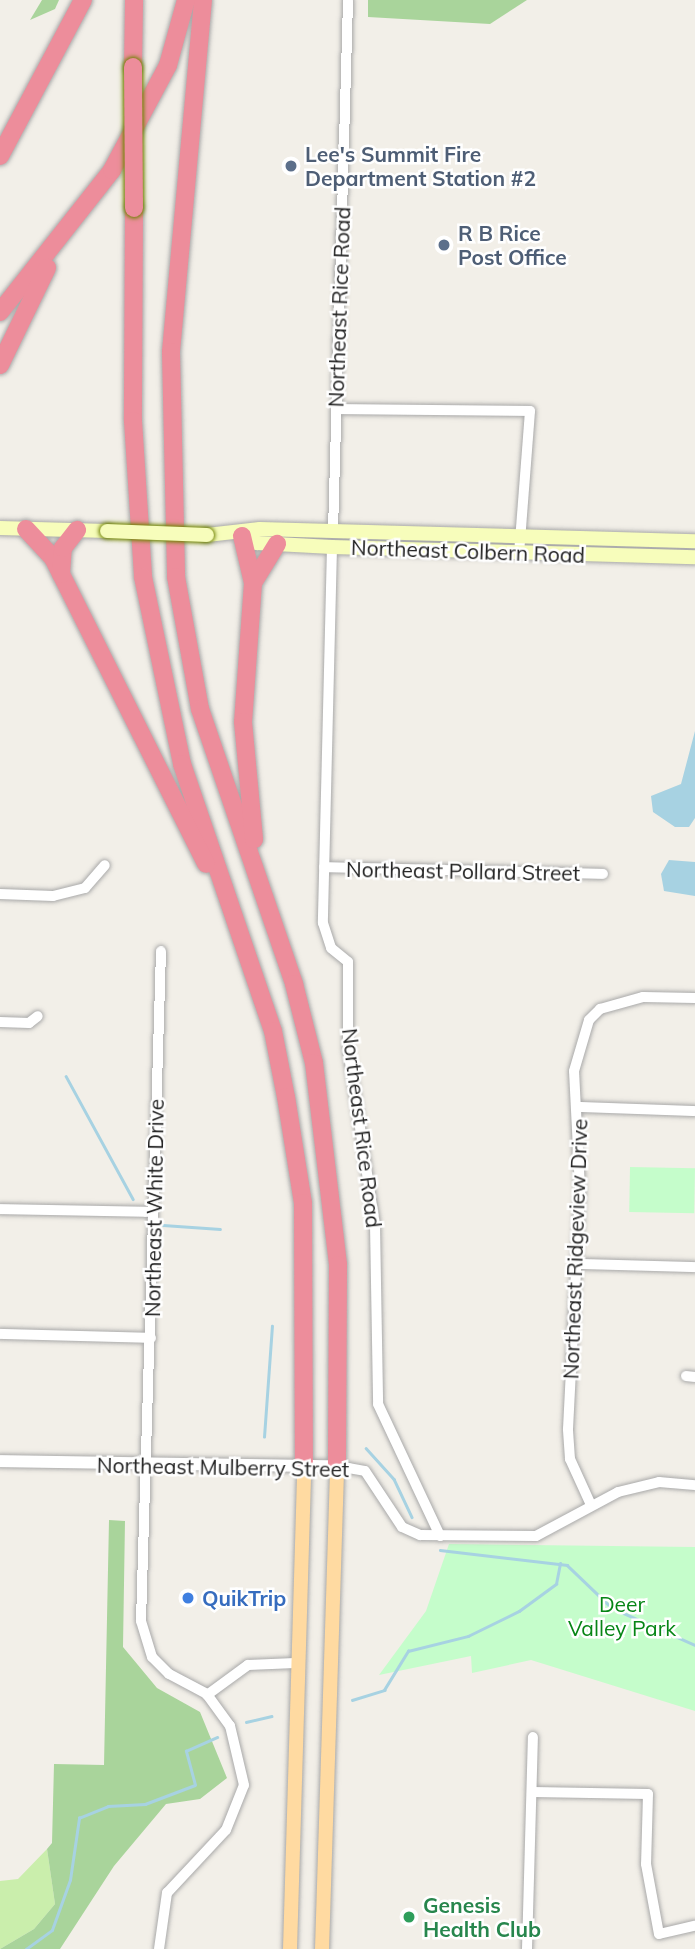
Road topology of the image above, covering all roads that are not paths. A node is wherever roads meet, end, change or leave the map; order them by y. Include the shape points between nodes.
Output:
1 (83, 0) edge
2 (134, 0) edge
3 (186, 0) edge
4 (203, 0) edge
5 (348, 0) edge
6 (0, 156) edge
7 (84, 211) junction
8 (0, 312) edge
9 (0, 365) edge
10 (336, 409) junction
11 (0, 528) edge
12 (26, 529) junction
13 (78, 530) junction
14 (332, 531) junction
15 (353, 532) junction
16 (242, 536) junction
17 (522, 536) junction
18 (695, 541) edge
19 (277, 544) junction
20 (332, 547) junction
21 (519, 553) junction
22 (695, 557) edge
23 (61, 575) junction
24 (253, 583) junction
25 (105, 865) dead end
26 (324, 867) junction
27 (603, 874) dead end
28 (263, 891) junction
29 (0, 894) edge
30 (244, 941) junction
31 (161, 951) dead end
32 (695, 998) edge
33 (38, 1016) dead end
34 (0, 1022) edge
35 (579, 1107) junction
36 (695, 1111) edge
37 (0, 1209) edge
38 (153, 1212) junction
39 (578, 1264) junction
40 (695, 1267) edge
41 (0, 1334) edge
42 (151, 1338) junction
43 (0, 1461) edge
44 (147, 1465) junction
45 (304, 1466) junction
46 (337, 1466) junction
47 (695, 1485) edge
48 (590, 1505) junction
49 (440, 1536) junction
50 (295, 1663) junction
51 (207, 1695) junction
52 (533, 1737) dead end
53 (533, 1792) junction
54 (695, 1926) edge
55 (159, 1949) edge
56 (290, 1949) edge
57 (322, 1949) edge
58 (527, 1949) edge

1 - 6 highway
2 - 30 highway, bridge via 133,421 143,577 182,764
3 - 7 highway via 167,65
4 - 28 highway via 171,352 173,540 200,709
5 - 10 street, Northeast Rice Road
7 - 8 highway
7 - 9 highway via 47,268
10 - 14 street, Northeast Rice Road
10 - 17 street via 530,411
11 - 12 main road, Northeast Colbern Road
12 - 13 main road, Northeast Colbern Road
12 - 23 highway
13 - 16 main road, Northeast Colbern Road, bridge
13 - 23 highway via 63,548
14 - 15 main road, Northeast Colbern Road
14 - 16 main road, Northeast Colbern Road via 260,529
15 - 17 main road, Northeast Colbern Road
15 - 20 main road
16 - 19 main road, Northeast Colbern Road
16 - 24 highway
17 - 18 main road, Northeast Colbern Road
17 - 21 street
19 - 20 main road, Northeast Colbern Road
19 - 24 highway
20 - 21 main road, Northeast Colbern Road
20 - 26 street, Northeast Rice Road
21 - 22 main road, Northeast Colbern Road
23 - 30 highway
24 - 28 highway via 244,761
25 - 29 street via 85,888 53,896
26 - 27 street, Northeast Pollard Street
26 - 49 street, Northeast Rice Road via 323,923 331,948 348,962 348,1049 375,1225 378,1404
28 - 46 highway via 294,985 325,1128 338,1265
30 - 45 highway via 273,1031 303,1203
31 - 38 street, Northeast White Drive
32 - 35 street, Northeast Ridgeview Drive via 643,997 600,1009 589,1020 574,1071
33 - 34 street via 29,1023
35 - 36 street
35 - 39 street, Northeast Ridgeview Drive
37 - 38 street
38 - 42 street, Northeast White Drive
39 - 40 street
39 - 48 street, Northeast Ridgeview Drive via 568,1429 570,1459
41 - 42 street
42 - 44 street, Northeast White Drive
43 - 44 street, Northeast Mulberry Street
44 - 45 street, Northeast Mulberry Street
44 - 51 street, Northeast White Drive via 144,1644 169,1674
45 - 46 street, Northeast Mulberry Street
45 - 50 main road
46 - 49 street, Northeast Mulberry Street via 365,1471 402,1527
46 - 57 main road
47 - 48 street, Northeast Mulberry Street via 659,1482
48 - 49 street, Northeast Mulberry Street via 536,1536
50 - 51 street via 248,1665
50 - 56 main road
51 - 55 street via 230,1726 244,1764 240,1808 167,1893
52 - 53 street
53 - 54 street via 648,1794 646,1873 659,1934
53 - 58 street

